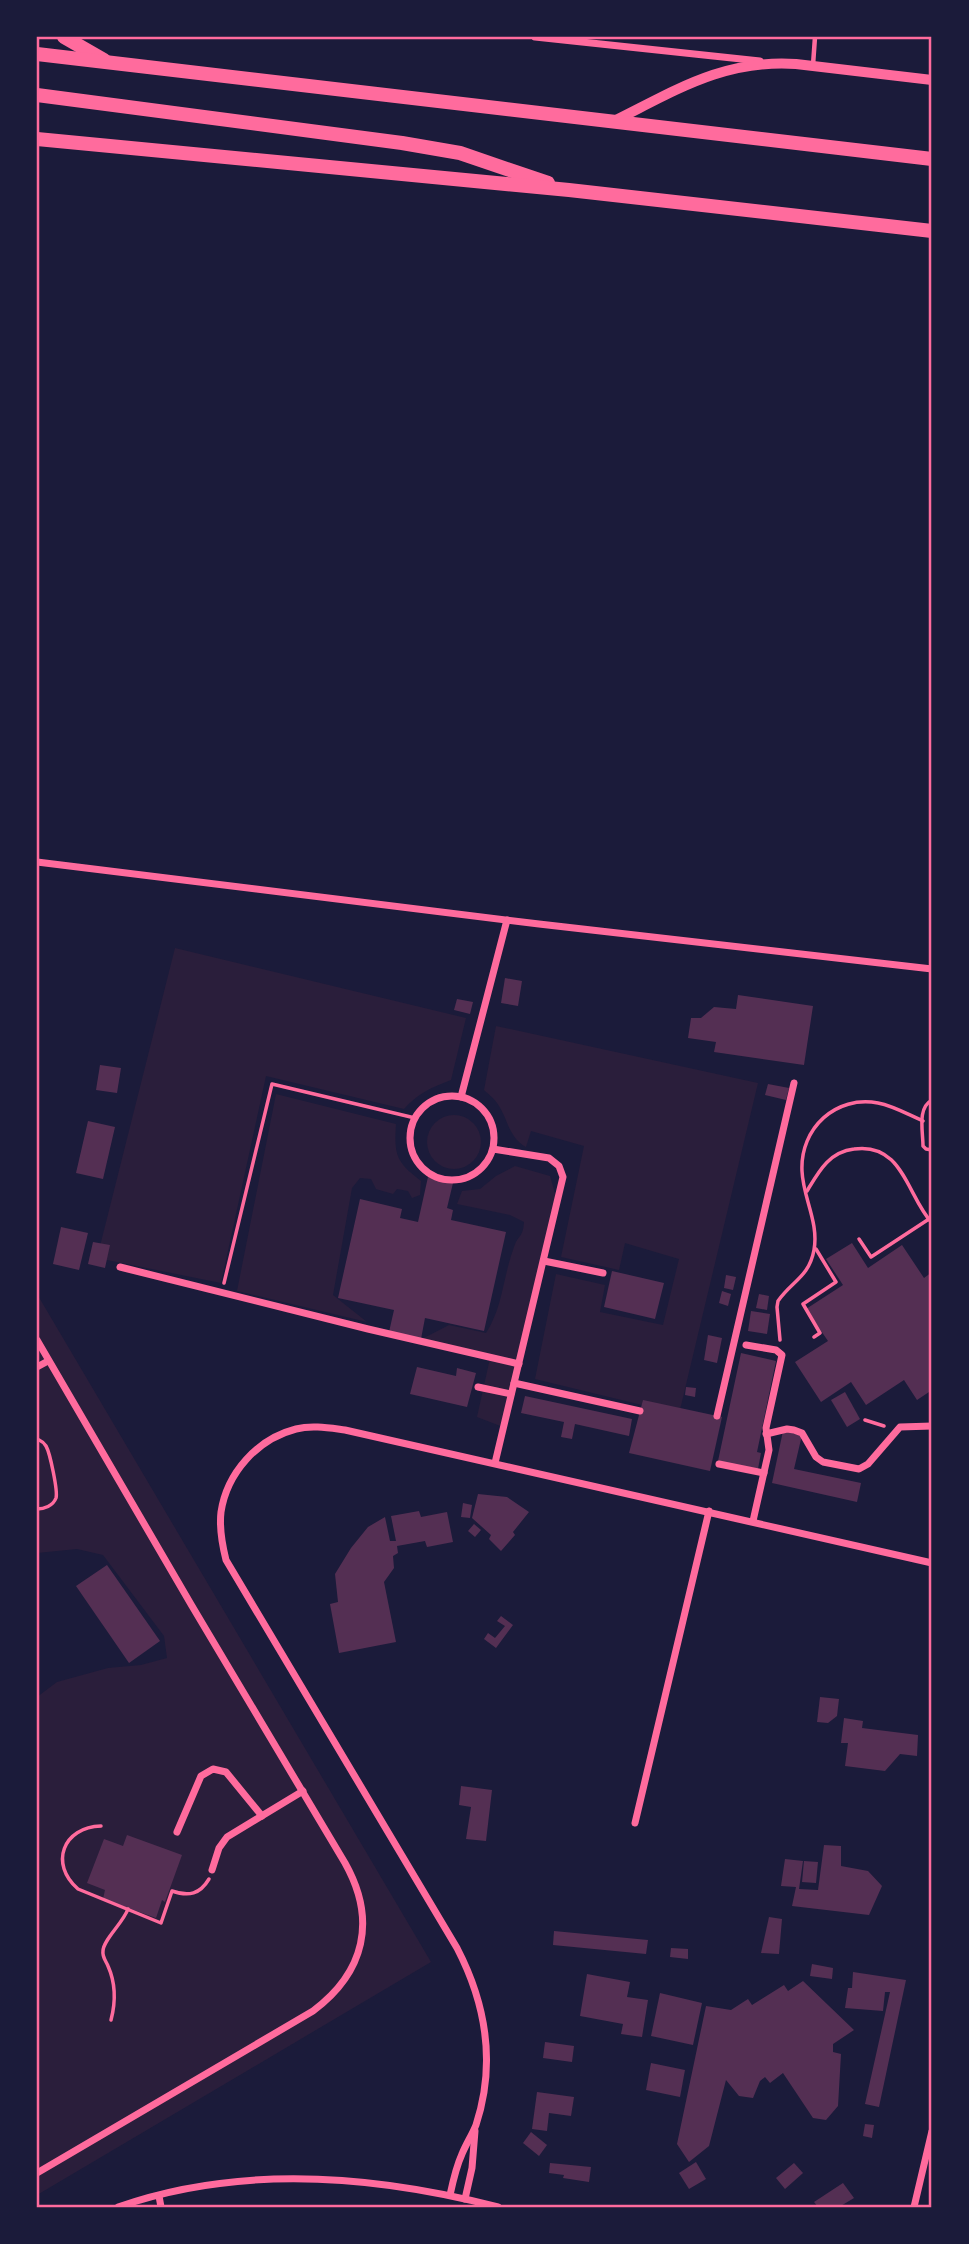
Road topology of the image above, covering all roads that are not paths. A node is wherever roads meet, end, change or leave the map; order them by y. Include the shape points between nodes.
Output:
1 (64, 37) edge
2 (535, 37) edge
3 (816, 37) edge
4 (564, 39) edge
5 (37, 54) edge
6 (773, 62) junction
7 (111, 64) junction
8 (813, 66) junction
9 (932, 80) edge
10 (37, 95) edge
11 (612, 122) junction
12 (37, 139) edge
13 (932, 159) edge
14 (569, 190) junction
15 (932, 231) edge
16 (37, 862) edge
17 (507, 920) junction
18 (932, 969) edge
19 (794, 1083) dead end
20 (461, 1097) junction
21 (493, 1149) junction
22 (544, 1261) junction
23 (120, 1267) dead end
24 (603, 1273) dead end
25 (37, 1340) edge
26 (746, 1345) dead end
27 (48, 1361) junction
28 (519, 1364) junction
29 (37, 1367) edge
30 (514, 1383) junction
31 (478, 1387) dead end
32 (511, 1394) junction
33 (640, 1411) dead end
34 (716, 1416) dead end
35 (932, 1426) edge
36 (766, 1434) junction
37 (495, 1463) junction
38 (719, 1464) dead end
39 (764, 1473) junction
40 (709, 1511) junction
41 (753, 1521) junction
42 (932, 1563) edge
43 (303, 1791) junction
44 (262, 1816) junction
45 (635, 1823) dead end
46 (177, 1832) dead end
47 (212, 1870) road end
48 (475, 2127) junction
49 (932, 2131) edge
50 (37, 2172) edge
51 (450, 2195) junction
52 (159, 2196) junction
53 (465, 2199) junction
54 (118, 2207) edge
55 (162, 2207) edge
56 (498, 2207) edge
57 (914, 2207) edge

1 - 7 main road
2 - 4 street
3 - 8 lane
4 - 6 street
5 - 7 main road
6 - 8 street
6 - 11 street via 708,75
7 - 11 main road
8 - 9 street
10 - 14 main road via 460,153
11 - 13 main road
12 - 14 main road
14 - 15 main road
16 - 17 street
17 - 18 street
17 - 20 street
19 - 34 street
20 - 21 street via 488,1116 495,1138
20 - 21 street via 429,1102 415,1118 410,1141 418,1163 437,1178 460,1180 481,1169
21 - 22 street via 550,1158 559,1166 563,1177
22 - 24 street
22 - 28 street
23 - 28 street
25 - 27 street
26 - 36 street via 782,1354
27 - 29 street
27 - 43 street
28 - 30 street
30 - 32 street
30 - 33 street
31 - 32 street
32 - 37 street
35 - 36 street via 900,1426 859,1469 823,1462 802,1433 787,1429
36 - 39 street via 769,1444
37 - 40 street
37 - 48 street via 345,1430 297,1429 254,1451 238,1468 221,1513 220,1537 237,1581 470,1972 487,2048 487,2074
38 - 39 street
39 - 41 street
40 - 41 street
40 - 45 street
41 - 42 street
43 - 44 street
43 - 50 street via 356,1882 362,1902 362,1944 344,1982 313,2011
44 - 46 street via 226,1772 213,1769 201,1776
44 - 47 street via 222,1842
48 - 51 street
48 - 53 street
49 - 57 street
51 - 52 street via 380,2183 306,2178 231,2182
51 - 53 street
52 - 54 street
52 - 55 street
53 - 56 street

